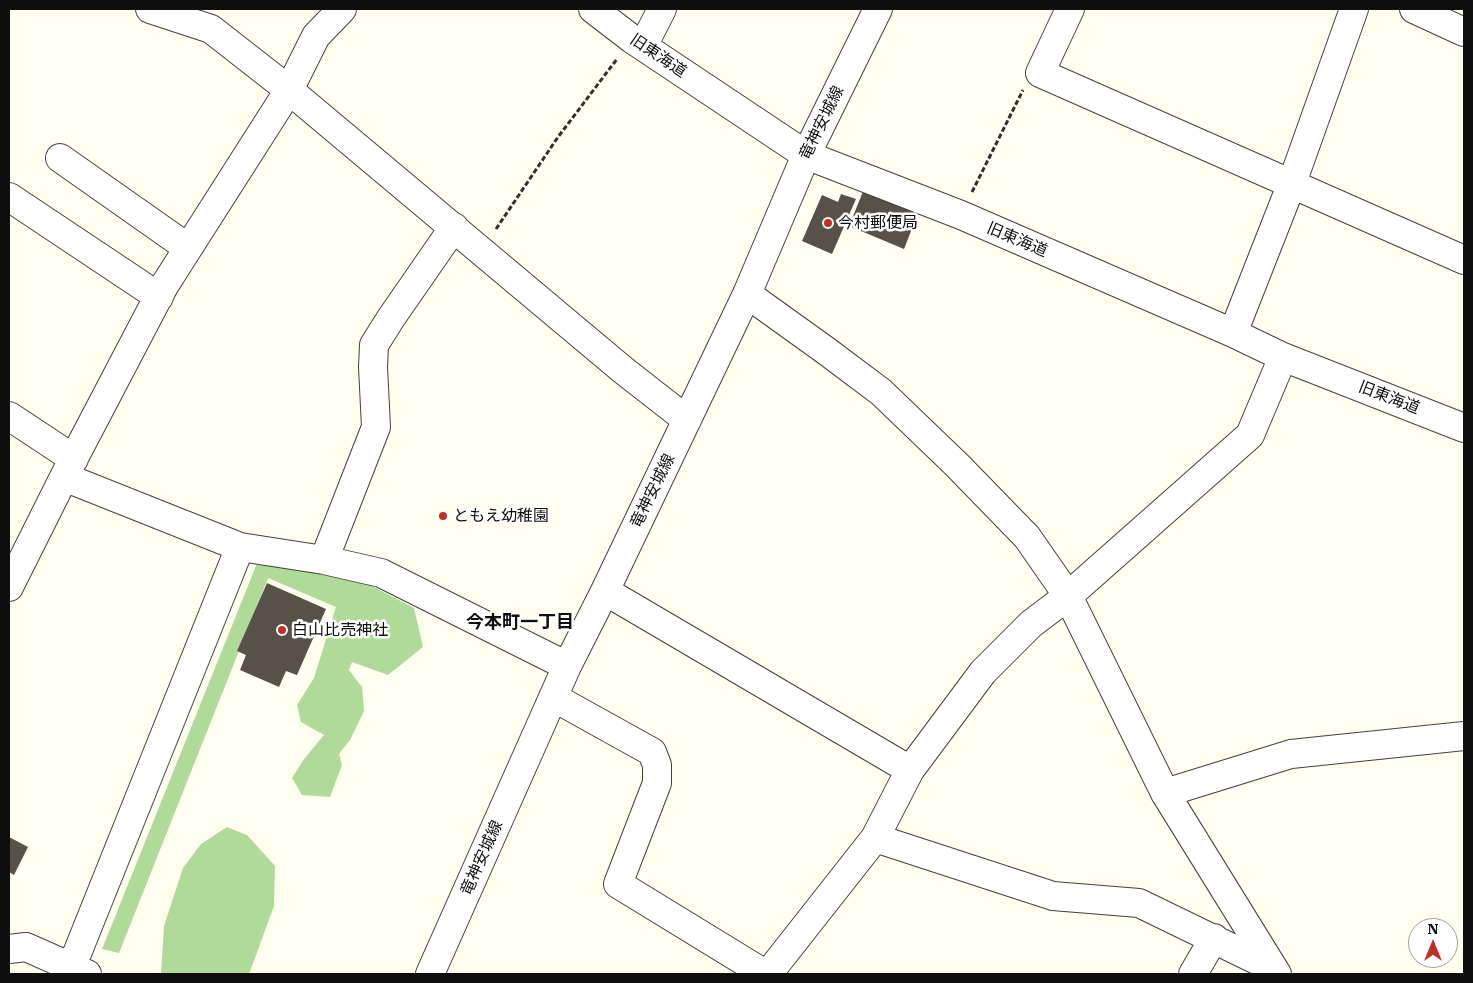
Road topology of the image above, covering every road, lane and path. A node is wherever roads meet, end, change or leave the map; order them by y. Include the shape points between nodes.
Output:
1 (150, 9) edge
2 (342, 9) edge
3 (593, 9) edge
4 (662, 9) edge
5 (878, 9) edge
6 (1070, 9) edge
7 (1354, 9) edge
8 (1414, 9) edge
9 (1464, 32) edge
10 (638, 42) junction
11 (1040, 73) junction
12 (289, 90) junction
13 (806, 155) junction
14 (60, 158) dead end
15 (1292, 183) junction
16 (9, 197) edge
17 (961, 215) junction
18 (454, 227) junction
19 (188, 248) junction
20 (481, 250) junction
21 (1464, 260) edge
22 (747, 294) junction
23 (159, 297) junction
24 (1233, 333) junction
25 (1283, 357) junction
26 (9, 416) edge
27 (687, 420) junction
28 (1464, 428) edge
29 (69, 468) junction
30 (240, 547) junction
31 (324, 560) junction
32 (9, 587) edge
33 (605, 591) junction
34 (1068, 596) junction
35 (567, 666) junction
36 (553, 697) junction
37 (1464, 736) edge
38 (910, 770) junction
39 (1165, 793) junction
40 (875, 838) junction
41 (1214, 938) junction
42 (9, 949) edge
43 (79, 970) edge
44 (1275, 971) edge
45 (430, 974) edge
46 (766, 974) edge
47 (1193, 974) edge

1 - 12 street via 211,29
2 - 12 street via 316,36
3 - 10 street, 旧東海道
4 - 10 street
5 - 13 street, 竜神安城線
6 - 11 street
7 - 15 street
8 - 9 street
10 - 13 street, 旧東海道
10 - 20 path via 558,137
11 - 15 street
11 - 17 path via 1028,80
12 - 18 street
12 - 19 street
13 - 17 street, 旧東海道
13 - 22 street, 竜神安城線
14 - 19 street
15 - 21 street
15 - 24 street
16 - 23 street
17 - 24 street, 旧東海道
18 - 20 street
18 - 31 street via 374,345 376,427
19 - 23 street
20 - 27 street
22 - 27 street, 竜神安城線
22 - 34 street via 881,392 1027,537
23 - 29 street
24 - 25 street, 旧東海道
25 - 28 street, 旧東海道
25 - 34 street via 1250,435
26 - 29 street
27 - 33 street, 竜神安城線
29 - 30 street
29 - 32 street
30 - 31 street
30 - 43 street
31 - 35 street via 381,573
33 - 35 street, 竜神安城線
33 - 38 street
34 - 38 street via 1031,624 983,672
34 - 39 street
35 - 36 street, 竜神安城線
36 - 45 street, 竜神安城線
36 - 46 street via 652,752 657,765 657,784 618,884
37 - 39 street via 1291,754
38 - 40 street
39 - 44 street
40 - 41 street via 1053,896 1139,903
40 - 46 street
41 - 44 street
41 - 47 street
42 - 43 street via 26,947

